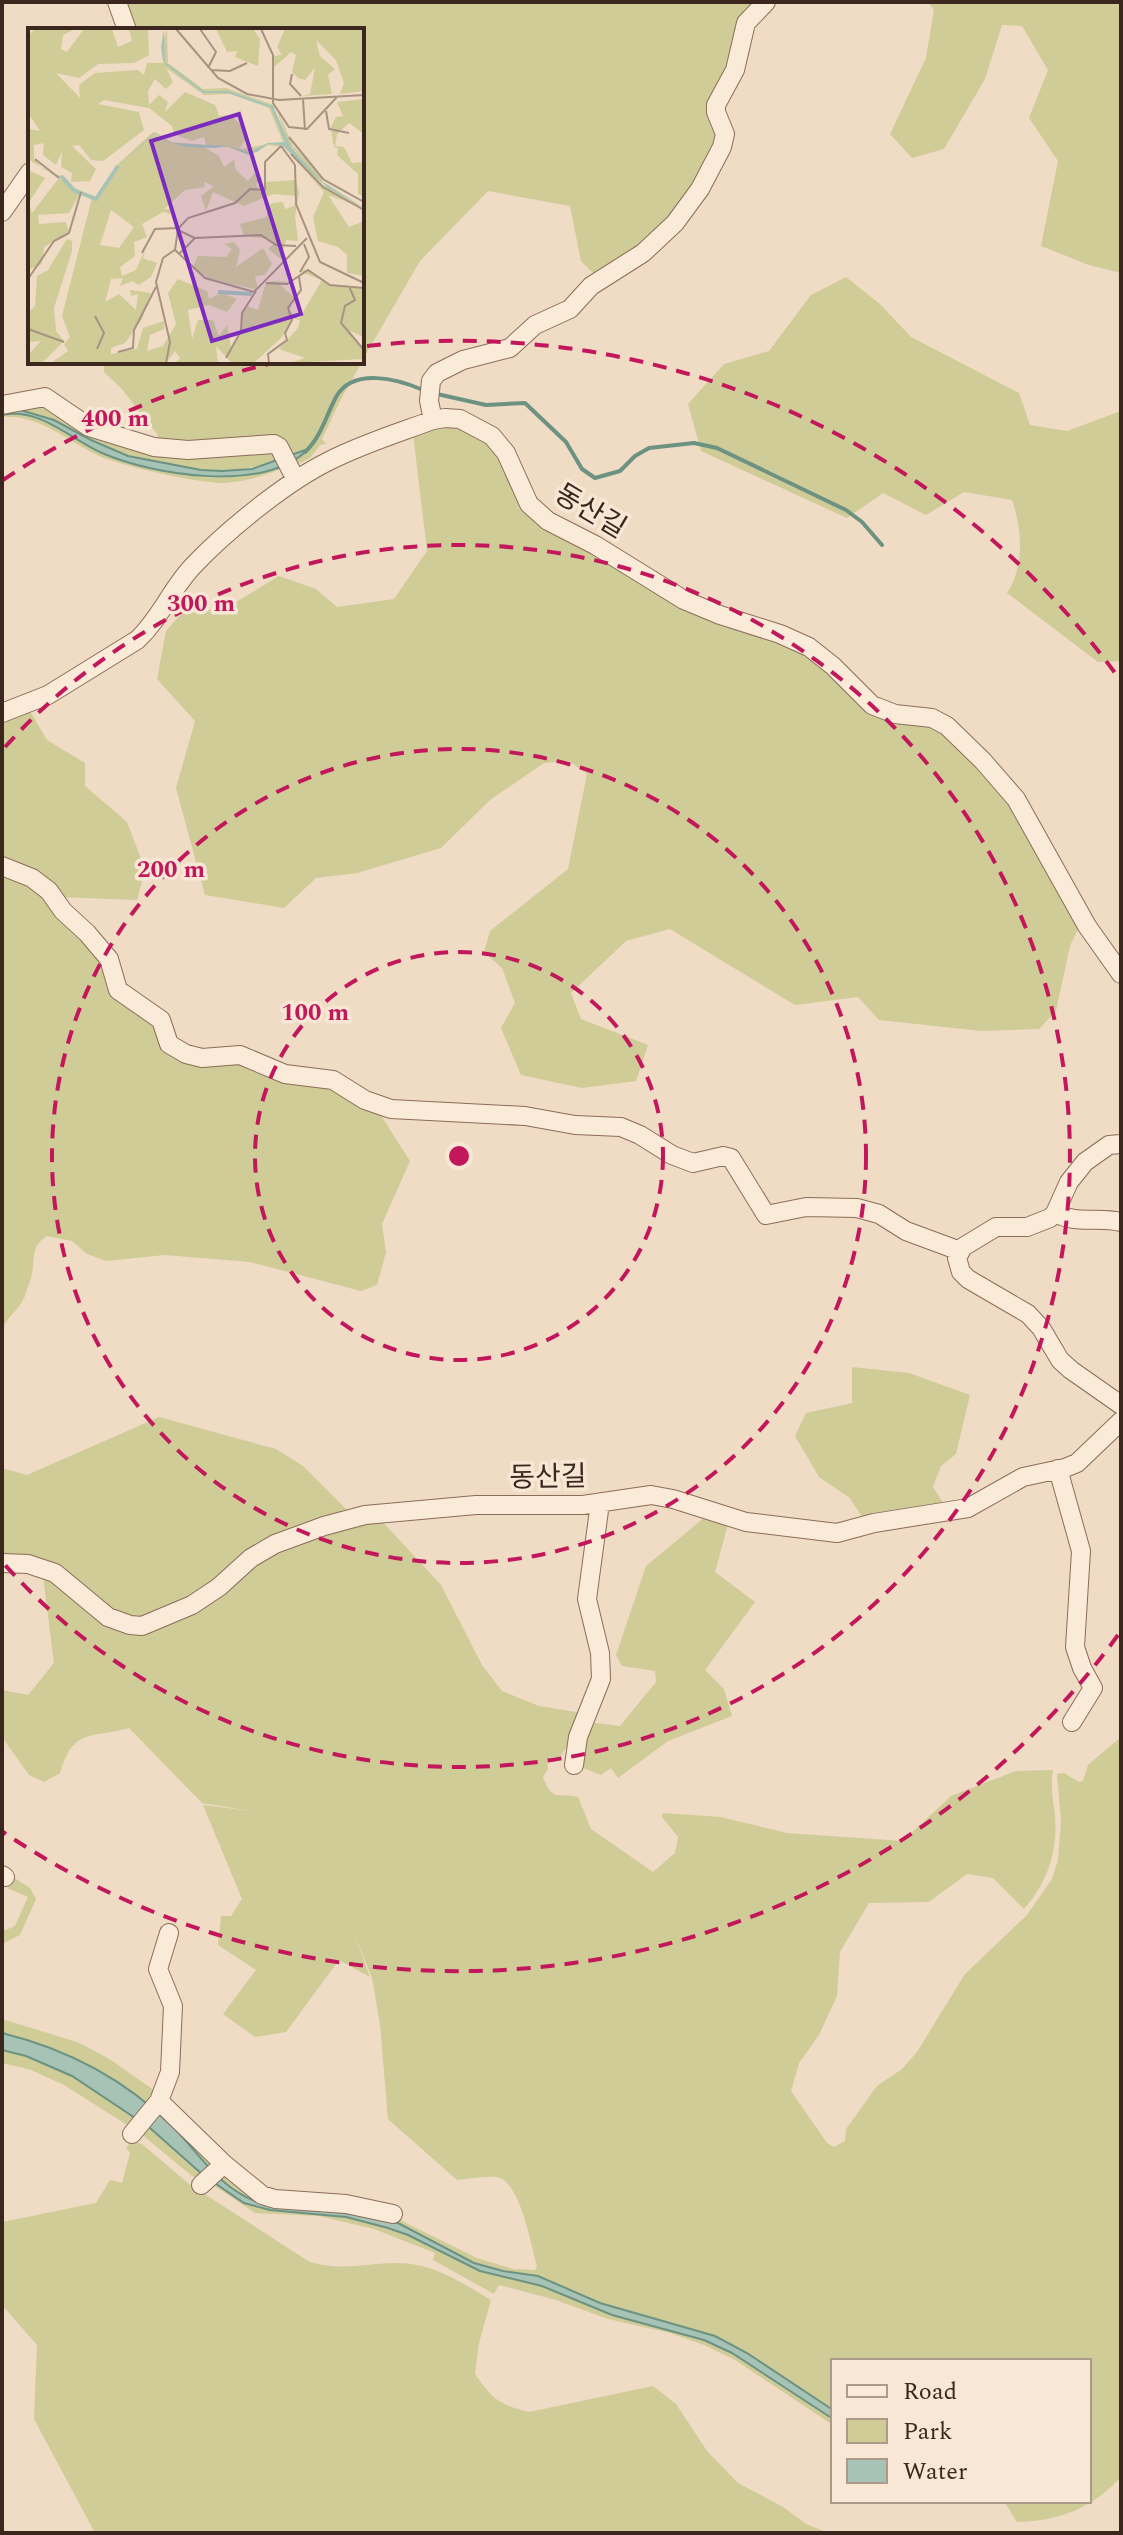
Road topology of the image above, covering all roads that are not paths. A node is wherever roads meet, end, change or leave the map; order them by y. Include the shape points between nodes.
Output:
1 (117, 2) edge
2 (766, 2) edge
3 (126, 28) edge
4 (28, 175) edge
5 (2, 212) edge
6 (2, 405) edge
7 (433, 420) junction
8 (289, 467) junction
9 (2, 713) edge
10 (2, 866) edge
11 (1121, 974) edge
12 (1121, 1144) edge
13 (1055, 1213) junction
14 (1121, 1222) edge
15 (960, 1251) junction
16 (1121, 1405) edge
17 (1118, 1429) edge
18 (1058, 1469) junction
19 (600, 1503) junction
20 (2, 1563) edge
21 (1072, 1722) dead end
22 (574, 1765) dead end
23 (169, 1933) dead end
24 (158, 2103) junction
25 (134, 2132) dead end
26 (222, 2166) junction
27 (203, 2183) dead end
28 (393, 2214) dead end

1 - 3 street
2 - 7 street via 746,23 735,70 716,105 725,134 722,147 675,223 643,253 591,286 570,309 535,325 510,348 437,373 429,401
4 - 5 street
6 - 8 street via 45,397 89,427 154,447 276,445
7 - 8 street, 동산길 via 328,461
7 - 11 street, 동산길 via 460,419 492,436 506,453 529,504 548,521 700,608 809,647 872,705 947,726 1016,799 1087,926
8 - 9 street, 동산길 via 177,584 137,640 48,695
10 - 15 street via 49,891 109,959 118,990 161,1020 169,1044 186,1054 240,1055 285,1074 333,1080 391,1109 621,1127 693,1163 731,1158 766,1215 806,1207 857,1208
12 - 13 street via 1109,1145 1085,1162
13 - 14 street via 1080,1221
13 - 15 street via 1027,1227 996,1227
15 - 16 street via 957,1262 968,1279 1028,1314 1060,1360
17 - 18 street, 동산길 via 1077,1463
18 - 19 street, 동산길 via 1023,1477 962,1510 837,1533 746,1522 661,1496
18 - 21 street via 1081,1551 1074,1641 1093,1688
19 - 20 street, 동산길 via 476,1505 345,1519 260,1552 192,1605 142,1626 108,1617 55,1573
19 - 22 street via 587,1599 601,1679 578,1737
23 - 24 street via 158,1969 173,2006 172,2048
24 - 25 street
24 - 26 street
26 - 27 street
26 - 28 street via 269,2197

